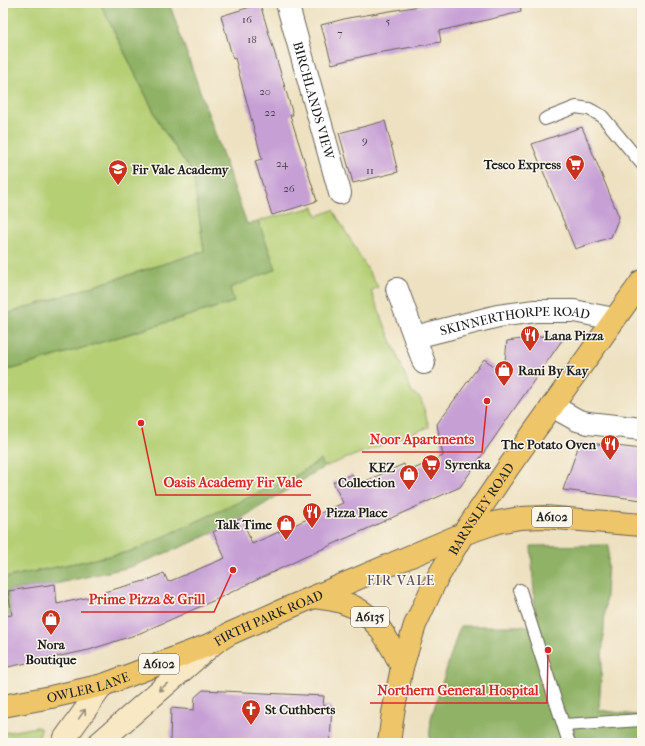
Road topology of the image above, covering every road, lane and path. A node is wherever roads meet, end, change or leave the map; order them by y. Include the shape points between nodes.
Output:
1 (292, 4) edge
2 (545, 119) dead end
3 (642, 164) edge
4 (340, 193) dead end
5 (642, 281) edge
6 (397, 289) dead end
7 (614, 319) junction
8 (415, 337) junction
9 (424, 363) dead end
10 (552, 406) junction
11 (642, 429) edge
12 (642, 525) edge
13 (464, 534) junction
14 (520, 590) dead end
15 (314, 597) junction
16 (214, 643) junction
17 (402, 667) junction
18 (103, 685) junction
19 (3, 706) edge
20 (642, 720) edge
21 (564, 725) junction
22 (63, 743) edge
23 (99, 743) edge
24 (389, 743) edge
25 (569, 743) edge

1 - 4 street, BIRCHLANDS VIEW
2 - 3 lane via 576,107 589,108 602,116
5 - 7 main road, BARNSLEY ROAD
6 - 8 street
7 - 8 street, SKINNERTHORPE ROAD via 574,311 535,311 498,316
7 - 10 main road, BARNSLEY ROAD
8 - 9 street
10 - 11 street via 588,423
10 - 13 main road, BARNSLEY ROAD
12 - 13 main road, A6102 via 538,517 498,522
13 - 15 main road, FIRTH PARK ROAD / A6102
13 - 17 main road, BARNSLEY ROAD via 420,613
14 - 21 lane
15 - 16 main road, FIRTH PARK ROAD / A6102
15 - 17 main road, A6135 via 343,602 369,616 387,638
16 - 18 main road, OWLER LANE / A6102
16 -> 23 main road, FIRTH PARK ROAD
17 - 24 main road, BARNSLEY ROAD
18 - 19 main road, OWLER LANE / A6102
22 -> 18 main road
20 - 21 lane
21 - 25 lane

